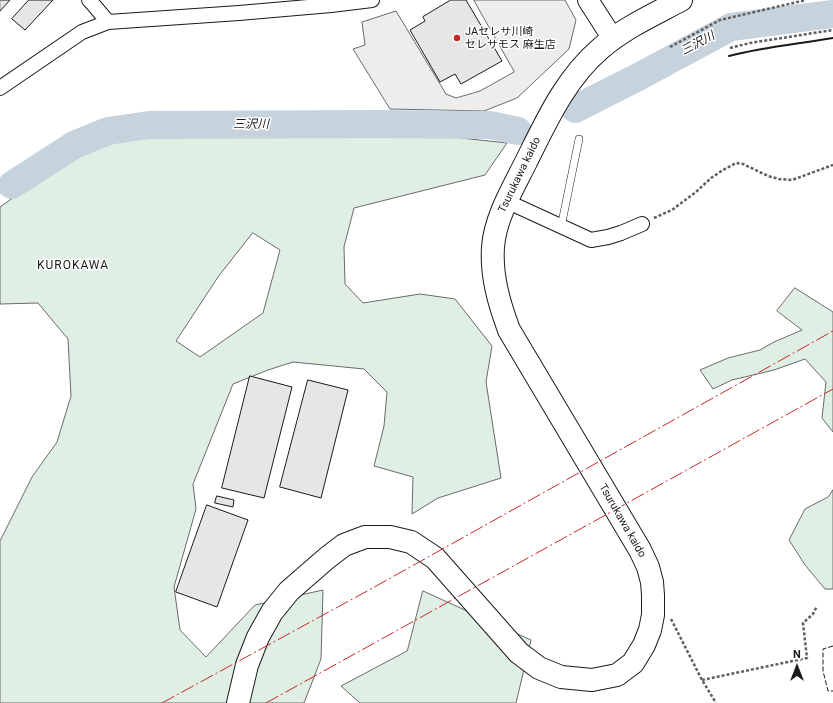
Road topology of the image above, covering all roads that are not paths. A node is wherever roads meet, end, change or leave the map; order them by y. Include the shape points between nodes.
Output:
1 (89, 0) edge
2 (372, 0) edge
3 (588, 0) edge
4 (681, 0) edge
5 (108, 22) junction
6 (612, 39) junction
7 (0, 88) edge
8 (579, 139) dead end
9 (506, 202) junction
10 (642, 224) road end
11 (561, 227) junction
12 (238, 703) edge

1 - 5 street
2 - 5 street
3 - 6 street
4 - 6 main road, Tsurukawa kaido
5 - 7 street via 82,32
6 - 9 main road, Tsurukawa kaido via 582,67 568,85 553,109
8 - 11 lane
9 - 11 street
9 - 12 main road, Tsurukawa kaido via 493,246 493,269 502,312 509,330 648,567 654,603 650,630 644,645 633,663 617,675 592,680 561,678 539,668 519,652 435,558 411,542 390,537 365,537 344,545 327,558 289,591 272,612 247,665
10 - 11 street via 621,233 591,240

